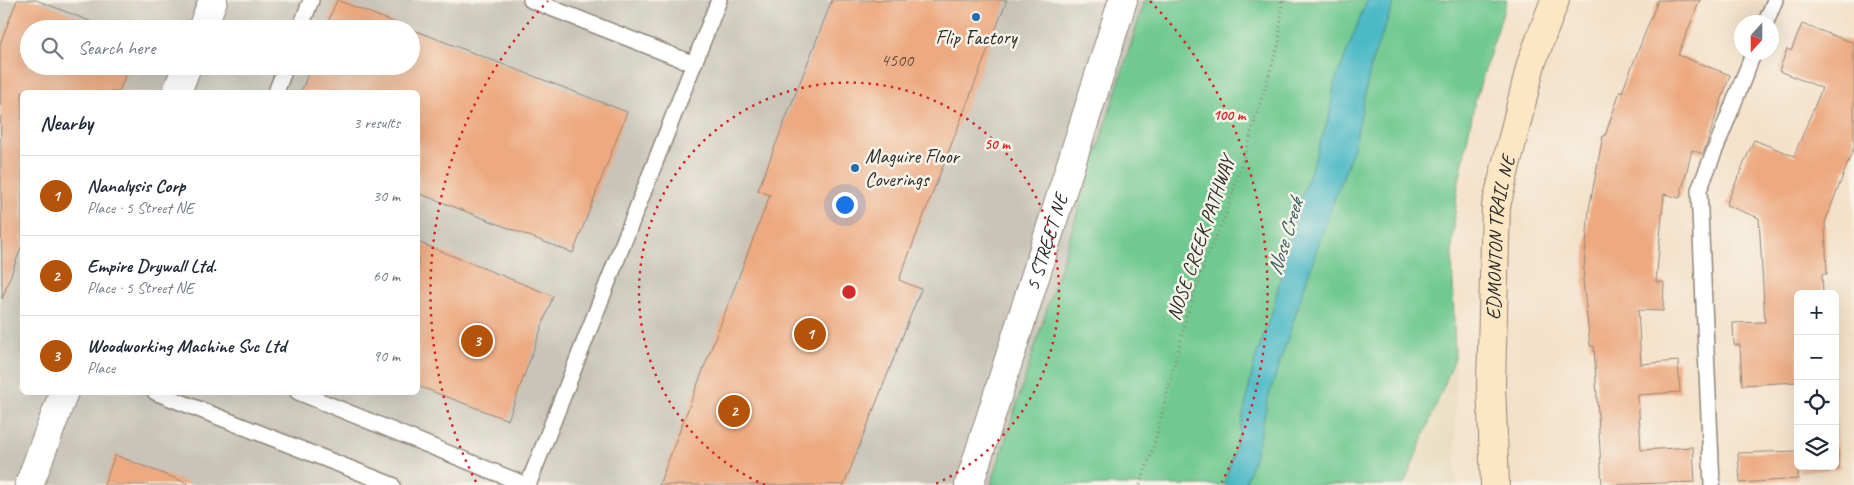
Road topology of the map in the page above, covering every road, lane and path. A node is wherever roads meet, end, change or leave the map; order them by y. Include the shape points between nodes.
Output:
1 (212, 0) edge
2 (311, 0) edge
3 (531, 0) edge
4 (720, 0) edge
5 (1123, 0) edge
6 (1282, 0) edge
7 (1555, 0) edge
8 (1775, 0) edge
9 (1769, 15) edge
10 (205, 20) edge
11 (303, 20) edge
12 (1751, 60) edge
13 (694, 64) junction
14 (184, 75) edge
15 (283, 75) edge
16 (179, 90) edge
17 (277, 90) edge
18 (63, 395) edge
19 (163, 395) edge
20 (305, 395) edge
21 (29, 485) edge
22 (392, 485) edge
23 (527, 485) edge
24 (969, 485) edge
25 (1140, 485) edge
26 (1495, 485) edge
27 (1712, 485) edge

1 - 10 street
2 - 11 lane
3 - 13 lane
4 - 13 lane
5 - 24 street, 5 STREET NE
6 - 25 path, NOSE CREEK PATHWAY via 1279,43 1225,218 1207,257 1187,315
7 - 26 main road, EDMONTON TRAIL NE via 1531,64 1496,206 1491,384
8 - 9 lane
12 - 27 lane via 1698,190
13 - 23 lane
14 - 16 street
15 - 17 lane
18 - 21 street
19 - 22 lane
20 - 23 lane

